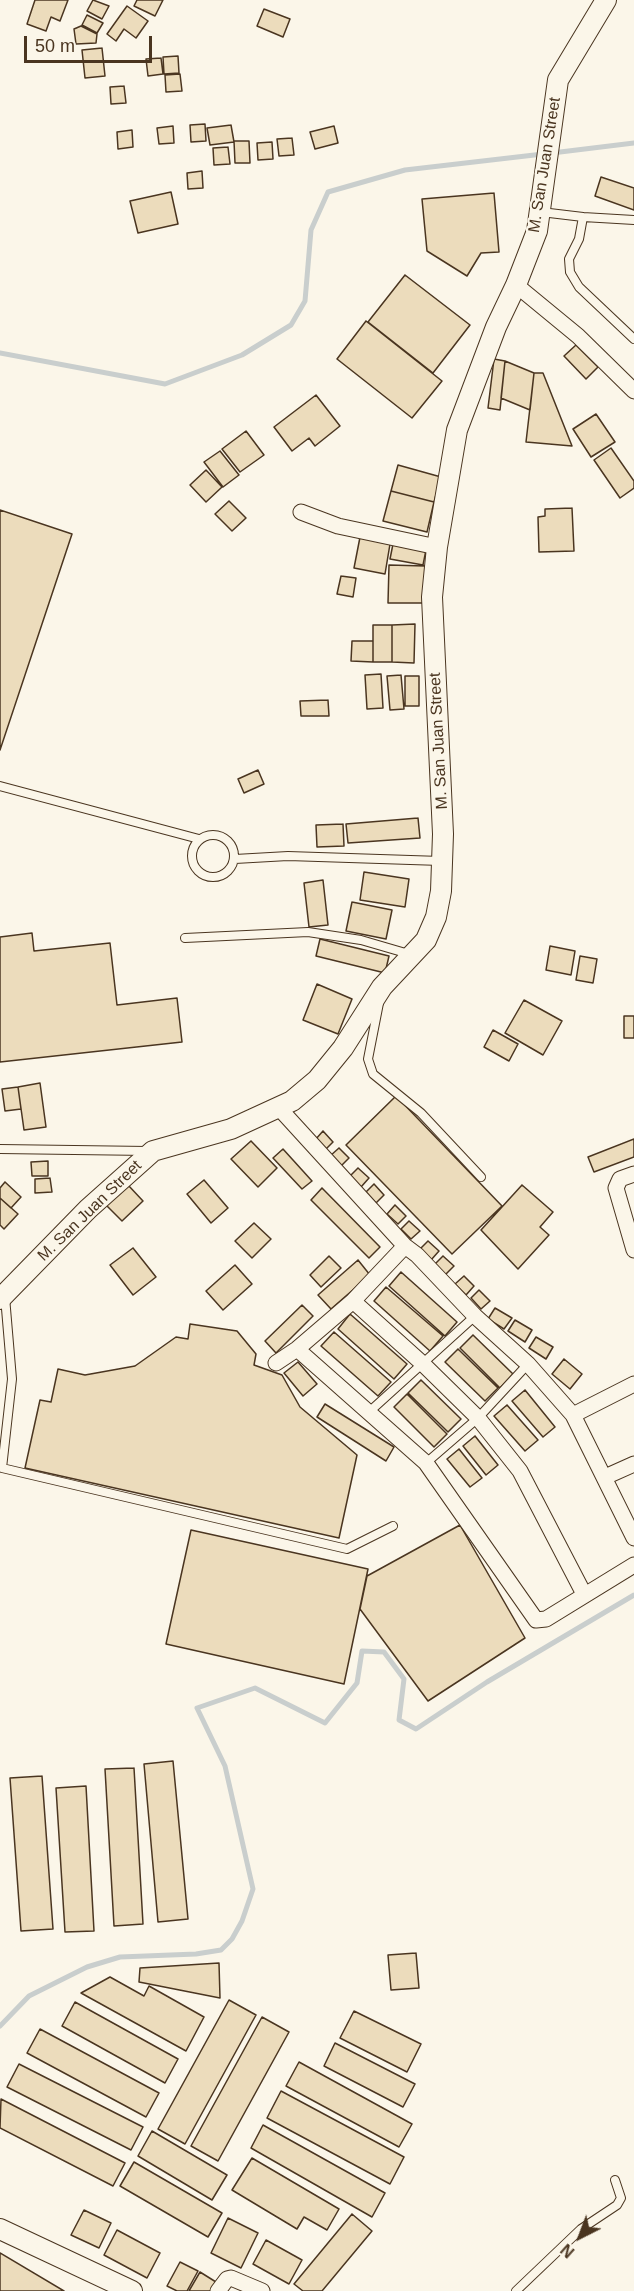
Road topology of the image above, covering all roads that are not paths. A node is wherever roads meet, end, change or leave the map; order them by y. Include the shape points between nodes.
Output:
1 (606, 0) edge
2 (541, 212) junction
3 (583, 217) junction
4 (634, 220) edge
5 (516, 285) junction
6 (634, 339) edge
7 (634, 391) edge
8 (301, 512) dead end
9 (437, 547) junction
10 (0, 786) edge
11 (199, 839) junction
12 (235, 859) junction
13 (443, 861) junction
14 (185, 938) dead end
15 (414, 955) junction
16 (382, 987) junction
17 (279, 1108) junction
18 (0, 1149) edge
19 (153, 1151) junction
20 (634, 1174) edge
21 (481, 1176) dead end
22 (634, 1244) edge
23 (405, 1246) junction
24 (2, 1297) edge
25 (353, 1301) junction
26 (475, 1316) junction
27 (297, 1349) junction
28 (276, 1363) dead end
29 (423, 1364) junction
30 (528, 1364) junction
31 (634, 1384) edge
32 (369, 1412) junction
33 (573, 1415) junction
34 (478, 1418) junction
35 (426, 1463) junction
36 (634, 1464) edge
37 (605, 1477) junction
38 (393, 1526) dead end
39 (634, 1538) edge
40 (634, 1565) edge
41 (584, 1594) junction
42 (615, 2180) dead end
43 (0, 2229) edge
44 (119, 2288) edge
45 (218, 2291) edge
46 (262, 2291) edge
47 (516, 2291) edge

1 - 2 street, M. San Juan Street via 558,80
2 - 3 lane
2 - 5 street, M. San Juan Street
3 - 4 lane
3 - 6 lane via 579,239 569,259 570,272 579,286
5 - 7 street via 578,336
5 - 9 street, M. San Juan Street via 457,430
8 - 9 street via 338,526
9 - 13 street, M. San Juan Street via 432,597
10 - 11 lane
11 - 12 lane via 207,835 224,837
11 - 12 lane via 192,854 196,870 202,875 219,877 232,867
12 - 13 lane via 288,856
13 - 15 street, M. San Juan Street via 436,917
14 - 15 lane via 308,932 361,940
15 - 16 street, M. San Juan Street
16 - 17 street, M. San Juan Street via 317,1080
16 - 21 lane via 368,1059 373,1074 421,1113
17 - 19 street, M. San Juan Street via 231,1129
17 - 23 street
18 - 19 lane
19 - 24 street, M. San Juan Street via 88,1209
20 - 22 street via 620,1179 616,1188
23 - 25 street
23 - 26 street
24 - 38 lane via 12,1379 2,1468 347,1549
25 - 27 street
25 - 29 street
26 - 29 lane
26 - 30 street
27 - 28 street
27 - 32 street
29 - 32 lane
29 - 34 street
30 - 33 street
30 - 34 lane
31 - 33 street
32 - 35 street
33 - 37 street
34 - 35 lane
34 - 41 street via 520,1472
35 - 41 street via 536,1620 546,1619
36 - 37 street
37 - 39 street
40 - 41 street
42 - 47 lane via 621,2198 617,2205 581,2229
43 - 44 street
45 - 46 street via 231,2278

